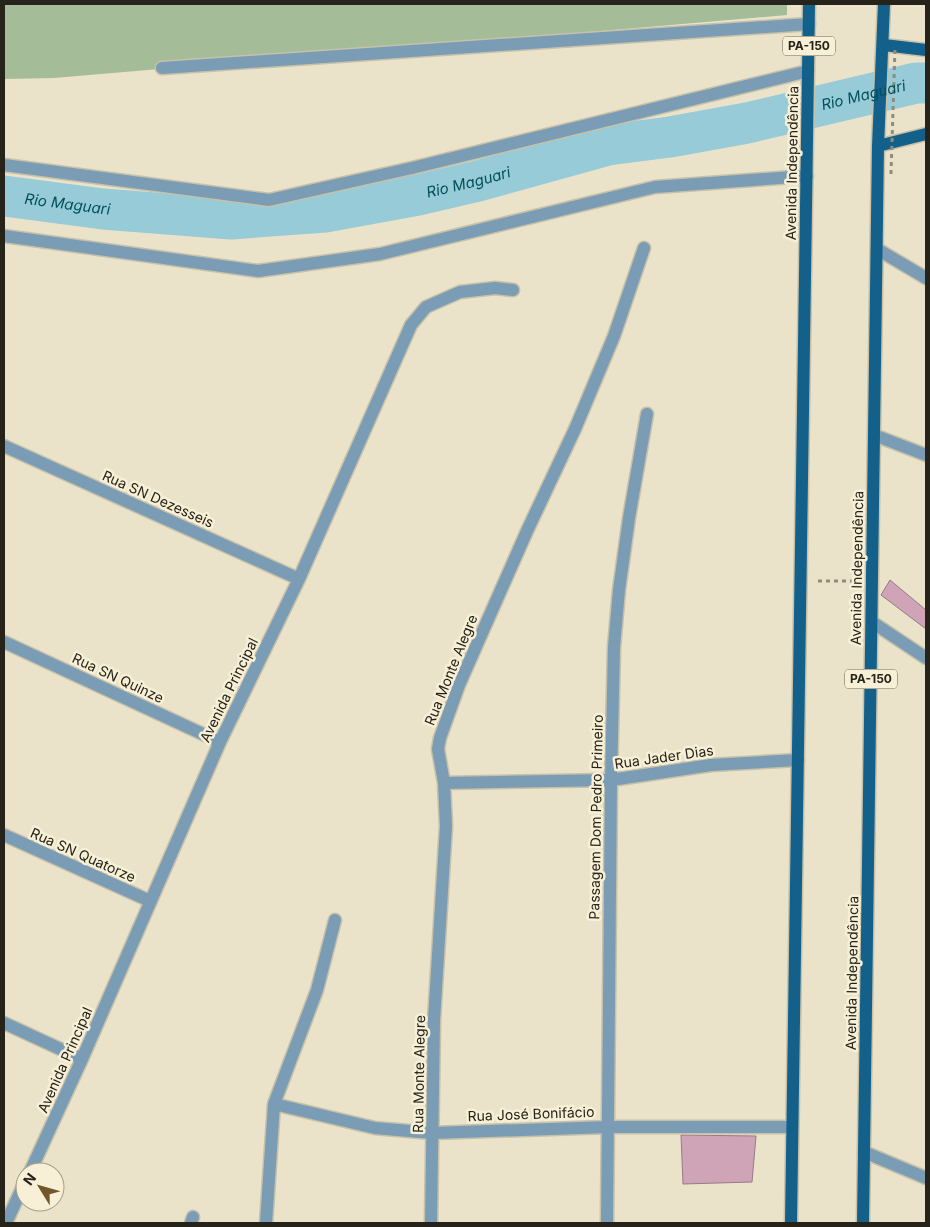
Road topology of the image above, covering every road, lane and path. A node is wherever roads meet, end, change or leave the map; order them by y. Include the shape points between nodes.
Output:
1 (809, 4) edge
2 (884, 4) edge
3 (809, 24) junction
4 (889, 47) junction
5 (926, 50) edge
6 (162, 68) dead end
7 (808, 71) junction
8 (926, 134) edge
9 (879, 140) junction
10 (4, 165) edge
11 (891, 174) dead end
12 (807, 176) junction
13 (4, 236) edge
14 (644, 248) dead end
15 (877, 249) junction
16 (926, 278) edge
17 (513, 290) dead end
18 (647, 414) dead end
19 (874, 435) junction
20 (4, 446) edge
21 (926, 455) edge
22 (299, 579) junction
23 (800, 581) junction
24 (873, 581) junction
25 (872, 622) junction
26 (4, 642) edge
27 (926, 658) edge
28 (220, 742) junction
29 (798, 760) junction
30 (611, 780) junction
31 (444, 783) junction
32 (4, 835) edge
33 (150, 901) junction
34 (335, 920) dead end
35 (4, 1023) edge
36 (82, 1059) junction
37 (274, 1104) junction
38 (608, 1126) junction
39 (792, 1127) junction
40 (432, 1133) junction
41 (864, 1152) junction
42 (35, 1162) edge
43 (926, 1178) edge
44 (15, 1200) edge
45 (7, 1215) edge
46 (266, 1223) edge
47 (431, 1223) edge
48 (607, 1223) edge
49 (791, 1223) edge
50 (863, 1223) edge

1 - 3 main road, Avenida Independência / PA-150
2 - 4 main road, Avenida Independência / PA-150
3 - 6 street
3 - 7 main road, Avenida Independência / PA-150
4 - 5 main road
4 - 9 main road, Avenida Independência / PA-150
4 - 11 path, bridge
7 - 10 street via 269,200
7 - 12 main road, Avenida Independência / PA-150
8 - 9 main road
9 - 15 main road, Avenida Independência / PA-150
12 - 13 street via 655,187 380,254 258,272
12 - 23 main road, Avenida Independência / PA-150
14 - 31 street, Rua Monte Alegre via 614,336 586,403 445,722 438,749
15 - 16 street
15 - 19 main road, Avenida Independência / PA-150
17 - 22 street, Avenida Principal via 495,288 460,292 426,308 411,325
18 - 30 street, Passagem Dom Pedro Primeiro via 619,590 614,647
19 - 21 street
19 - 24 main road, Avenida Independência / PA-150
20 - 22 street, Rua SN Dezesseis
22 - 28 street, Avenida Principal
23 - 24 path
23 - 29 main road, Avenida Independência / PA-150
24 - 25 main road, Avenida Independência / PA-150
25 - 27 street
25 - 41 main road, Avenida Independência / PA-150
26 - 28 street, Rua SN Quinze
28 - 33 street, Avenida Principal
29 - 30 street, Rua Jader Dias via 711,765
29 - 39 main road, Avenida Independência / PA-150
30 - 31 street, Rua Jader Dias
30 - 38 street, Passagem Dom Pedro Primeiro
31 - 40 street, Rua Monte Alegre via 446,826 434,1020
32 - 33 street, Rua SN Quatorze
33 - 36 street, Avenida Principal
34 - 37 street via 317,990
35 - 36 street
36 - 42 street, Avenida Principal
37 - 40 street, Rua José Bonifácio via 375,1128
37 - 46 street
38 - 39 street, Rua José Bonifácio
38 - 40 street, Rua José Bonifácio
38 - 48 street, Passagem Dom Pedro Primeiro
39 - 49 main road, Avenida Independência / PA-150
40 - 47 street, Rua Monte Alegre
41 - 43 street
41 - 50 main road, Avenida Independência / PA-150
44 - 45 street

